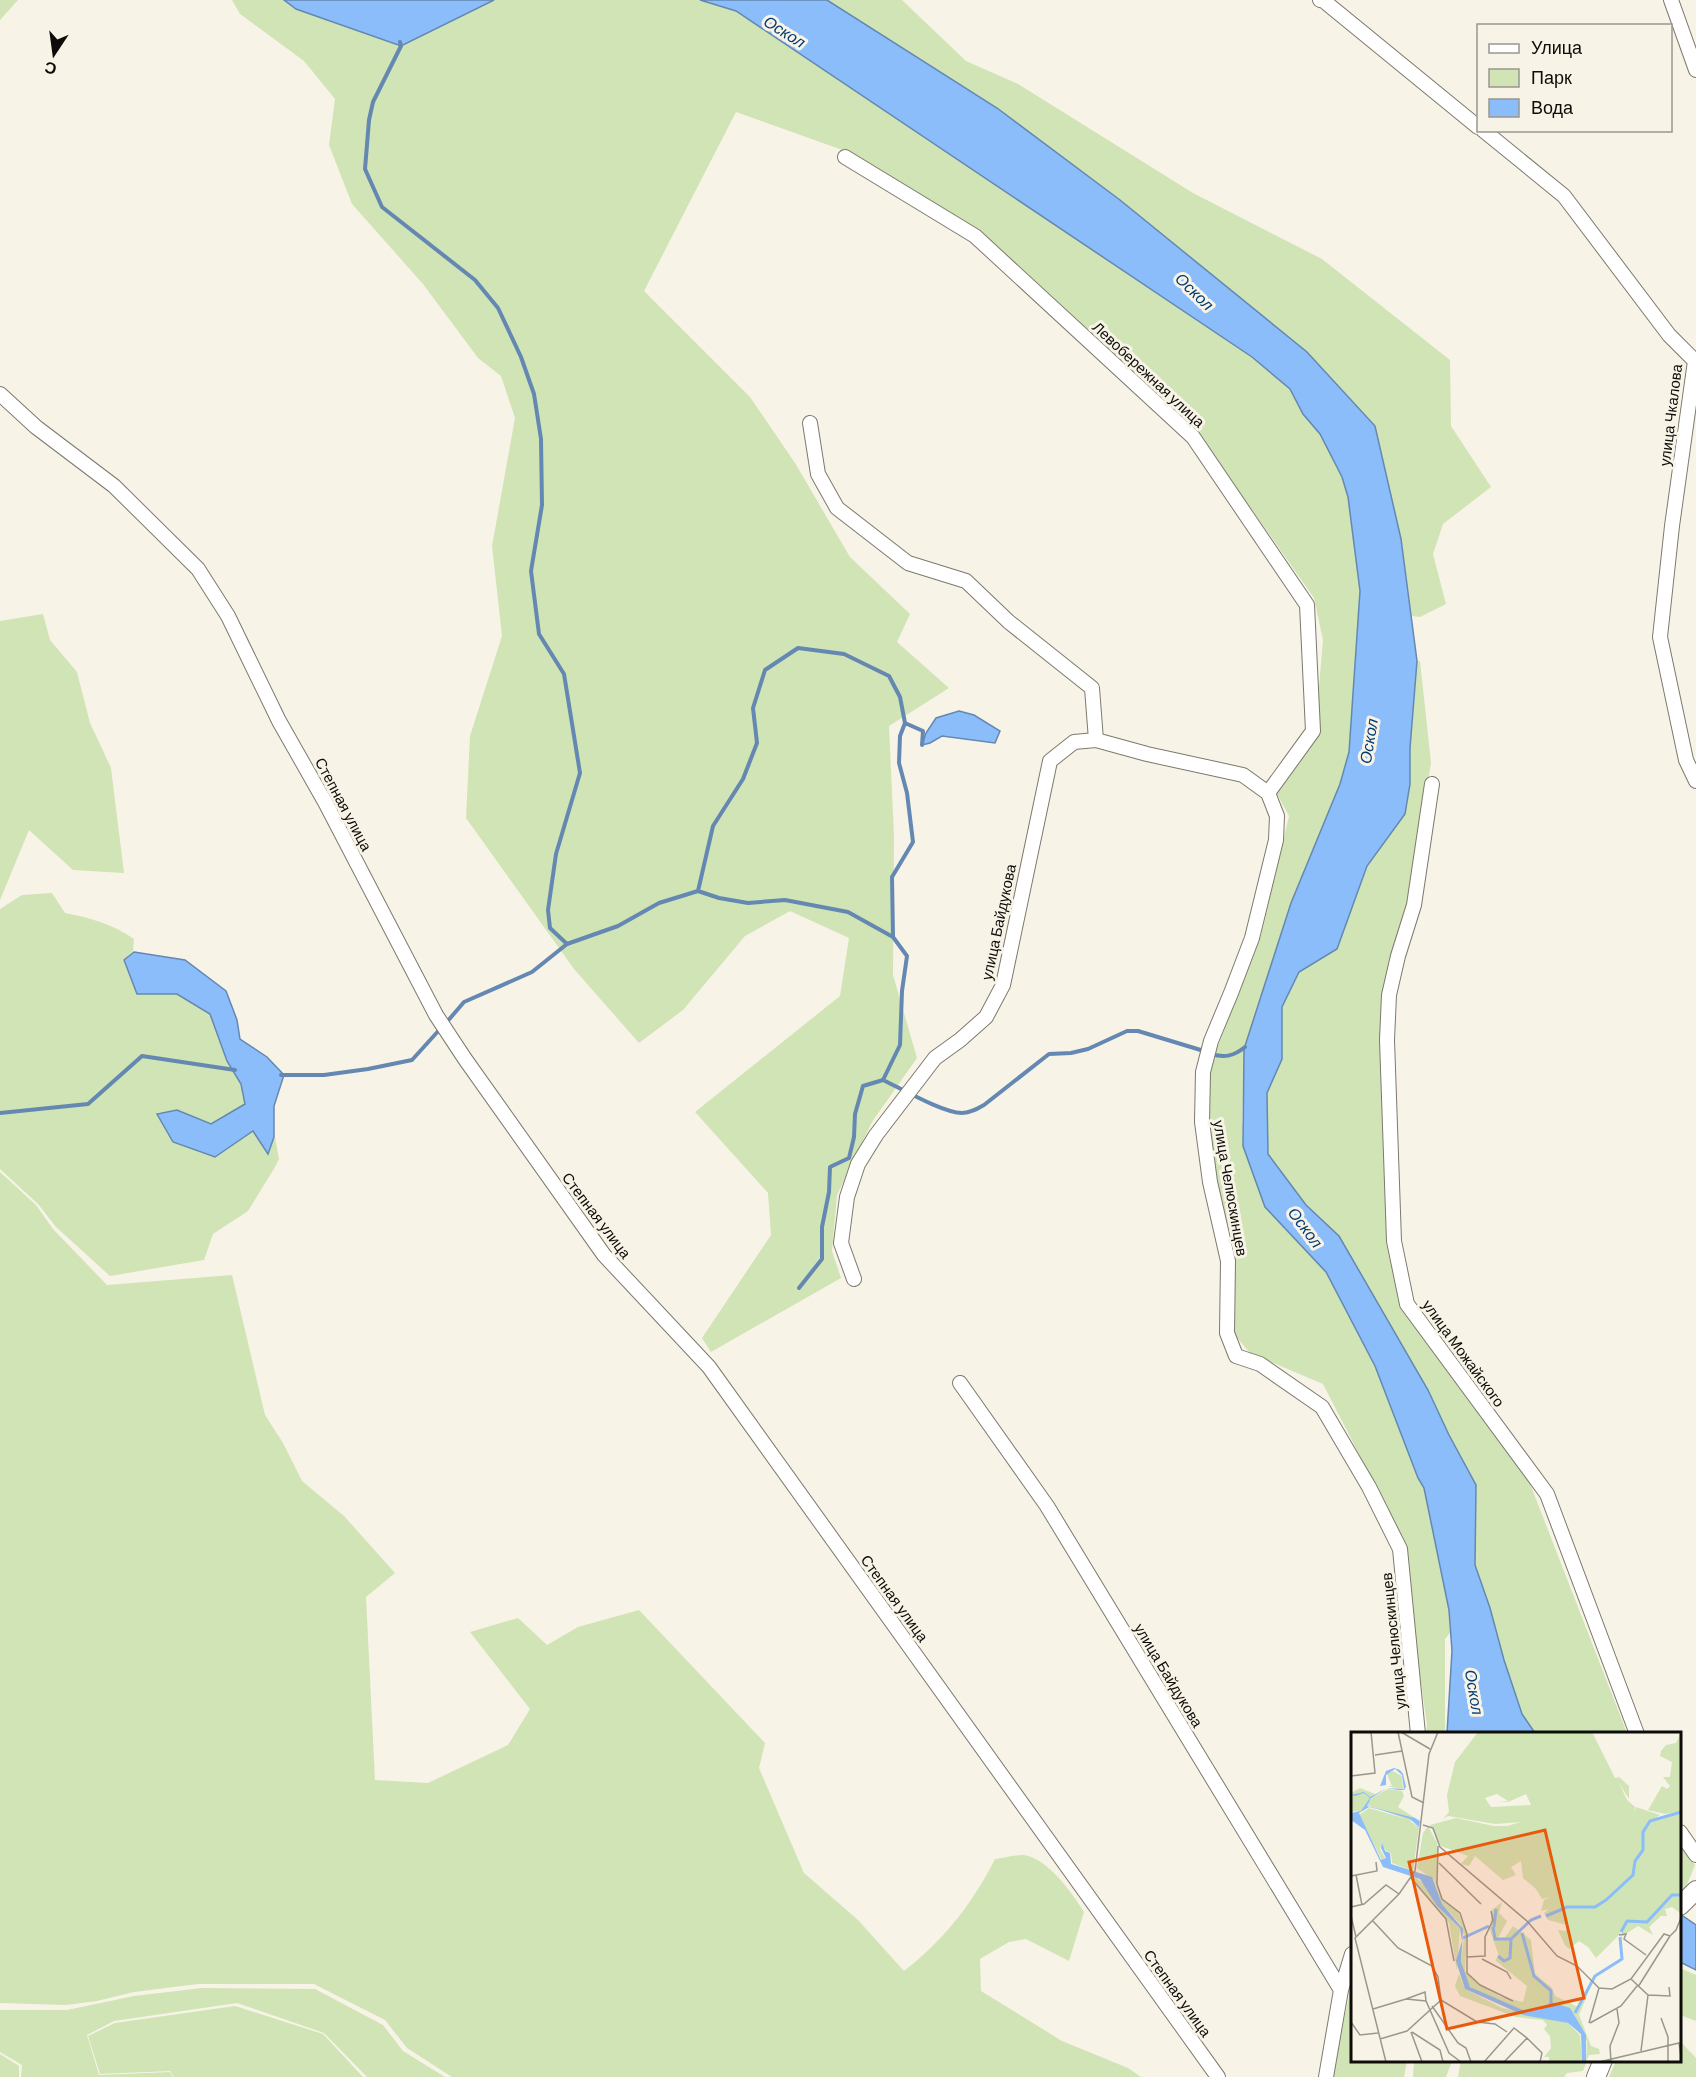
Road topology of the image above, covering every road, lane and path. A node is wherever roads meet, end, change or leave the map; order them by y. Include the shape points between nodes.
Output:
1 (1320, 0) edge
2 (1671, 0) edge
3 (1696, 70) edge
4 (1477, 125) edge
5 (1485, 132) edge
6 (845, 157) dead end
7 (1696, 361) edge
8 (0, 394) edge
9 (810, 423) dead end
10 (1096, 740) junction
11 (1696, 781) edge
12 (1432, 784) dead end
13 (1268, 793) junction
14 (854, 1280) dead end
15 (960, 1383) dead end
16 (1418, 1732) edge
17 (1636, 1732) edge
18 (1681, 1833) edge
19 (1696, 1855) edge
20 (1696, 1890) edge
21 (1681, 1904) edge
22 (1351, 1960) edge
23 (1341, 1990) junction
24 (1603, 2062) edge
25 (1218, 2077) edge
26 (1326, 2077) edge
27 (1596, 2077) edge

1 - 4 street
2 - 3 street
5 - 7 street, улица Чкалова via 1564,196 1669,334
6 - 13 street, Левобережная улица via 975,236 1193,436 1307,605 1313,731
7 - 11 street, улица Чкалова via 1671,526 1660,637 1686,760
8 - 25 street, Степная улица via 36,427 114,486 198,569 228,616 279,721 448,1034 604,1255 709,1367
9 - 10 street via 818,474 837,508 908,563 966,581 1009,622 1092,688
10 - 13 street via 1243,775
10 - 14 street, улица Байдукова via 1074,742 1050,761 1003,985 986,1017 935,1058 858,1164 847,1197 841,1243
12 - 17 street, улица Можайского via 1414,905 1389,995 1394,1241 1407,1304 1547,1494
13 - 16 street, улица Челюскинцев via 1277,816 1276,840 1252,938 1203,1072 1202,1122 1210,1182 1228,1261 1227,1333 1236,1356 1260,1364 1322,1407 1400,1549
15 - 23 street, улица Байдукова via 1047,1506
18 - 19 street
20 - 21 main road
22 - 23 street
23 - 26 street
24 - 27 main road

